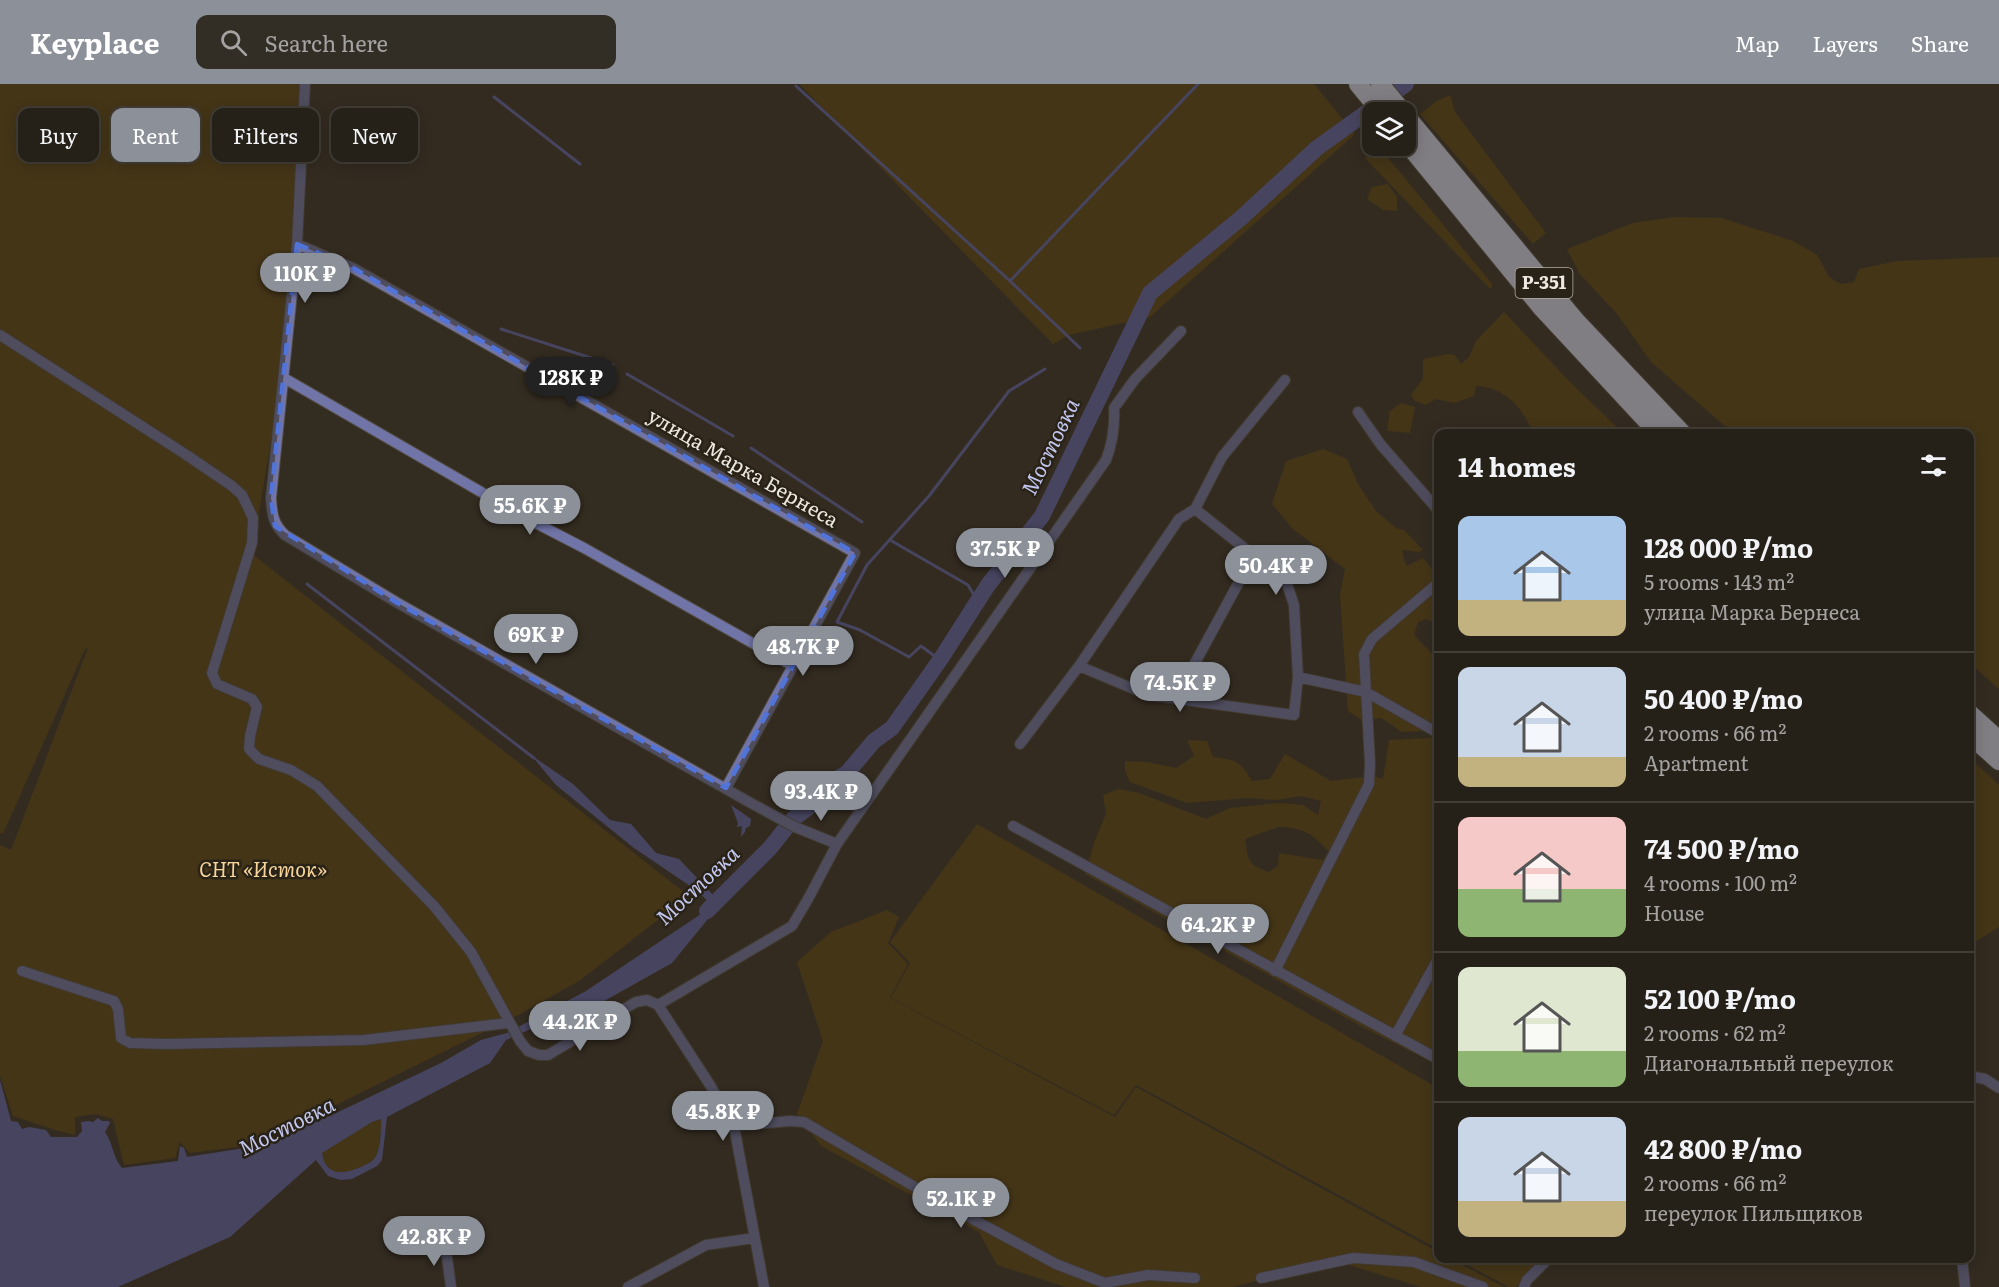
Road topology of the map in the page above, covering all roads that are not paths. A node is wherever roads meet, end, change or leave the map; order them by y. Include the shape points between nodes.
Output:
1 (305, 84) edge
2 (1368, 87) edge
3 (1376, 102) edge
4 (1384, 102) edge
5 (1416, 134) edge
6 (1416, 136) edge
7 (297, 244) junction
8 (1180, 331) dead end
9 (0, 335) edge
10 (284, 378) junction
11 (1285, 380) dead end
12 (1358, 412) dead end
13 (1654, 429) edge
14 (1678, 429) edge
15 (1434, 505) edge
16 (1195, 509) junction
17 (1254, 556) junction
18 (1434, 586) edge
19 (793, 666) junction
20 (1079, 666) junction
21 (1298, 677) junction
22 (1366, 692) junction
23 (1176, 698) junction
24 (1974, 718) edge
25 (1434, 731) edge
26 (1974, 739) edge
27 (1999, 740) edge
28 (1020, 744) dead end
29 (1999, 761) edge
30 (726, 788) junction
31 (1012, 826) dead end
32 (837, 844) junction
33 (1434, 966) edge
34 (22, 971) dead end
35 (1275, 971) junction
36 (658, 1005) junction
37 (510, 1025) junction
38 (1395, 1035) junction
39 (1434, 1057) edge
40 (1974, 1077) edge
41 (1999, 1088) edge
42 (734, 1126) junction
43 (754, 1238) junction
44 (445, 1243) dead end
45 (1544, 1263) edge
46 (1963, 1263) edge
47 (1195, 1278) dead end
48 (1261, 1278) dead end
49 (451, 1287) edge
50 (628, 1287) edge
51 (764, 1287) edge
52 (1483, 1287) edge
53 (1524, 1287) edge
54 (1965, 1287) edge

1 - 7 street
2 - 3 highway, Р-351
2 - 4 highway, Р-351
5 - 14 highway, Р-351 via 1576,321
6 - 13 highway, Р-351 via 1541,307
7 - 10 street
7 - 19 street, улица Марка Бернеса via 353,268 855,553
8 - 32 street via 1114,408 1113,442 1106,460
9 - 37 street via 242,495 253,518 252,543 213,678 217,684 252,699 257,707 249,749 259,759 291,770 317,786 435,906 471,952
10 - 19 street
10 - 30 street via 271,498 275,526 396,602
11 - 16 street via 1222,457
12 - 15 street
16 - 17 street
16 - 20 street via 1179,519
17 - 21 street via 1286,581 1294,605
17 - 23 street
18 - 22 street via 1366,647
19 - 30 street
20 - 23 street via 1148,695
20 - 28 street
21 - 22 street
21 - 23 street via 1294,715
22 - 25 street
22 - 35 street via 1369,784
24 - 27 highway
26 - 29 highway
30 - 32 street via 795,827
31 - 35 street
32 - 36 street via 792,926
33 - 38 street
34 - 37 street via 114,1001 121,1038 130,1043 364,1040
35 - 38 street
36 - 37 street via 647,1000 636,1002 548,1055 528,1051
36 - 42 street
38 - 39 street
40 - 41 street
42 - 43 street
42 - 47 street via 804,1122 1056,1264 1105,1283 1148,1275
43 - 50 street via 706,1245
43 - 51 street
44 - 49 street
45 - 53 street
46 - 54 street
48 - 52 street via 1353,1258 1414,1262

